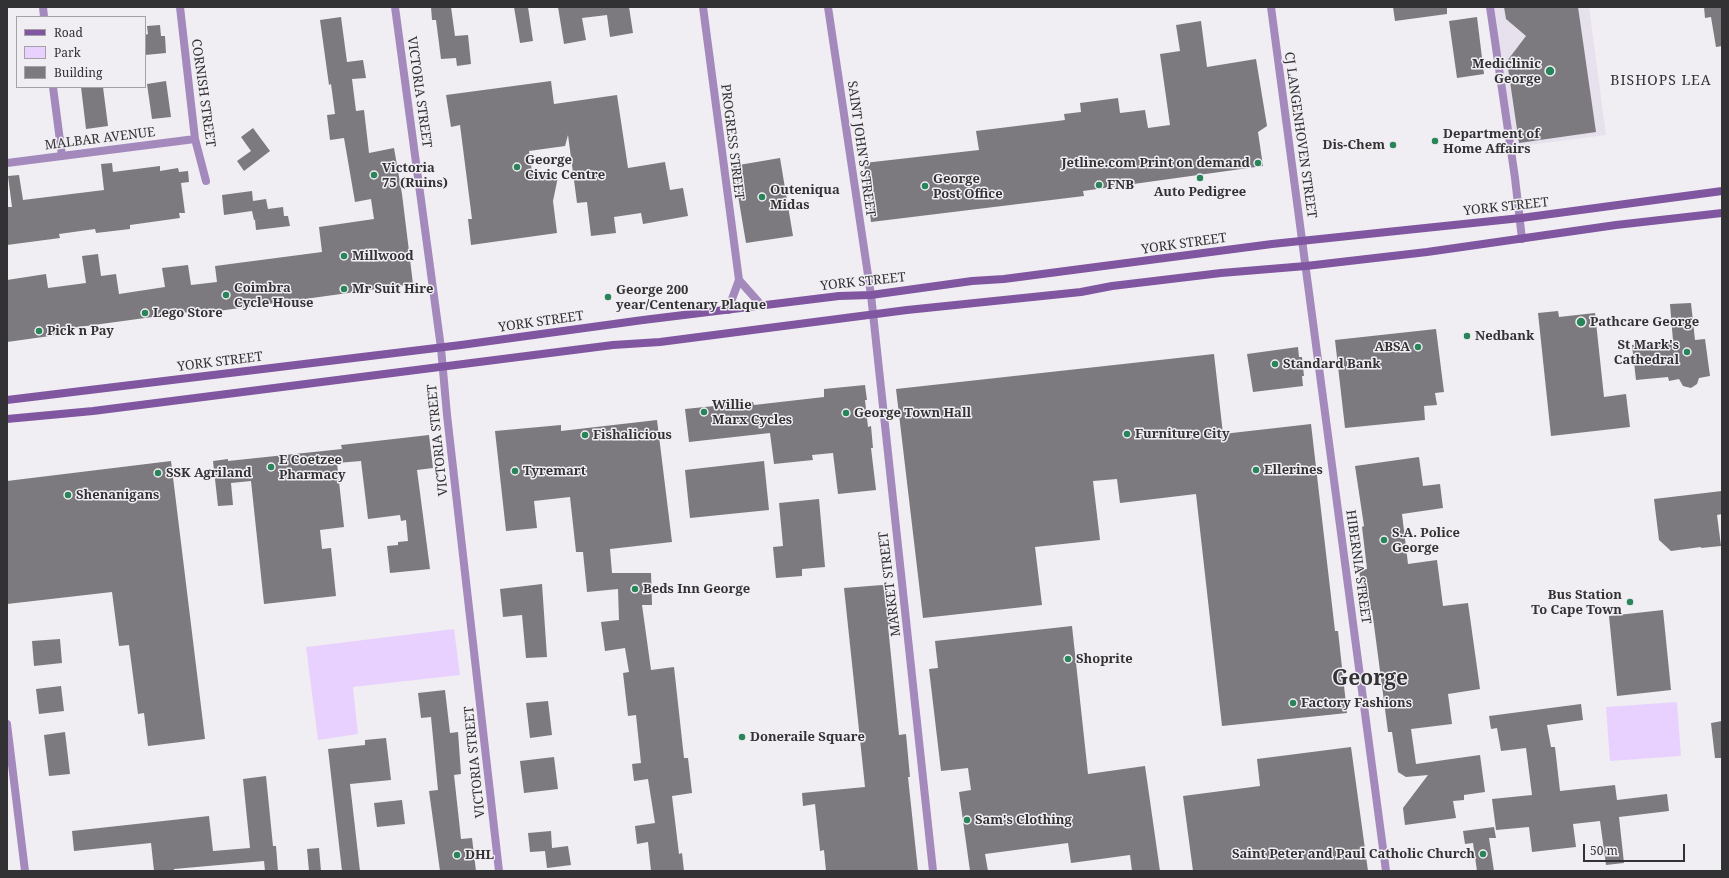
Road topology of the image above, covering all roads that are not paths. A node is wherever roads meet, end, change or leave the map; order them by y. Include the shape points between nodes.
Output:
1 (180, 7) edge
2 (395, 7) edge
3 (703, 7) edge
4 (828, 7) edge
5 (1271, 7) edge
6 (1490, 7) edge
7 (53, 88) edge
8 (195, 139) junction
9 (62, 156) junction
10 (7, 163) edge
11 (206, 181) dead end
12 (1722, 191) edge
13 (1722, 213) edge
14 (1521, 218) junction
15 (1522, 239) junction
16 (1302, 240) junction
17 (1306, 266) junction
18 (739, 280) junction
19 (870, 294) junction
20 (762, 306) junction
21 (728, 310) junction
22 (872, 315) junction
23 (441, 348) junction
24 (442, 366) junction
25 (7, 400) edge
26 (7, 419) edge
27 (7, 724) edge
28 (25, 871) edge
29 (499, 871) edge
30 (933, 871) edge
31 (1386, 871) edge

1 - 8 street, CORNISH STREET
2 - 23 street, VICTORIA STREET
3 - 18 street, PROGRESS STREET
4 - 19 street, SAINT JOHN'S STREET
5 - 16 street, CJ LANGENHOVEN STREET
6 - 14 street
7 - 9 street
8 - 9 street, MALBAR AVENUE
8 - 11 street, CORNISH STREET
9 - 10 street, MALBAR AVENUE
12 - 14 main road, YORK STREET
13 - 15 main road
14 - 15 street
14 - 16 main road, YORK STREET
15 - 17 main road
16 - 17 street, CJ LANGENHOVEN STREET
16 - 19 main road, YORK STREET
17 - 22 main road via 1221,272 1081,292
17 - 31 street, HIBERNIA STREET
18 - 20 street
18 - 21 street, PROGRESS STREET
19 - 20 main road, YORK STREET
19 - 22 street, MARKET STREET
20 - 21 main road, YORK STREET
21 - 23 main road, YORK STREET
22 - 24 main road
22 - 30 street, MARKET STREET
23 - 24 street, VICTORIA STREET
23 - 25 main road, YORK STREET
24 - 26 main road via 93,411
24 - 29 street, VICTORIA STREET
27 - 28 street

